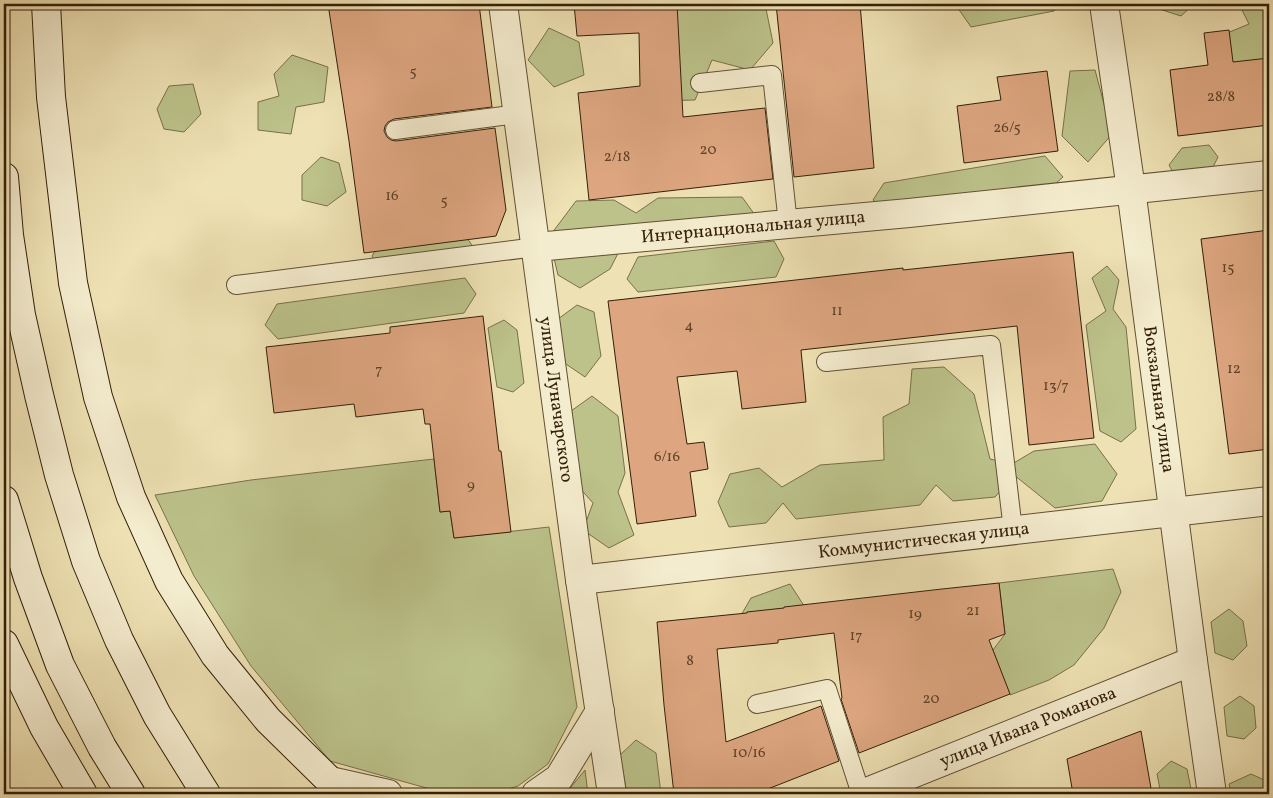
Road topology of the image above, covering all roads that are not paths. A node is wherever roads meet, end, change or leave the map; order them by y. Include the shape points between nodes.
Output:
1 (46, 4) edge
2 (503, 4) edge
3 (1104, 4) edge
4 (700, 83) dead end
5 (518, 114) junction
6 (395, 130) dead end
7 (1269, 175) edge
8 (4, 177) edge
9 (1131, 190) junction
10 (788, 224) junction
11 (536, 247) junction
12 (236, 285) dead end
13 (826, 362) dead end
14 (4, 500) edge
15 (1269, 501) edge
16 (1174, 512) junction
17 (1013, 530) junction
18 (580, 580) junction
19 (4, 644) edge
20 (1193, 661) junction
21 (757, 704) dead end
22 (600, 711) junction
23 (340, 788) edge
24 (83, 794) edge
25 (131, 794) edge
26 (206, 794) edge
27 (388, 794) edge
28 (536, 794) edge
29 (612, 794) edge
30 (862, 794) edge
31 (1212, 794) edge

1 - 23 street via 50,97 73,284 98,397 131,497 169,581 215,655 268,720
2 - 5 street, улица Луначарского
3 - 9 street, Вокзальная улица
4 - 10 lane via 772,75
5 - 6 lane
5 - 11 street, улица Луначарского
7 - 9 street, Интернациональная улица
8 - 26 street via 21,315 59,475 86,561 119,640 157,715
9 - 10 street, Интернациональная улица
9 - 16 street, Вокзальная улица
10 - 11 street, Интернациональная улица
11 - 12 lane, Интернациональная улица
11 - 18 street, улица Луначарского
13 - 17 lane via 991,345
14 - 25 street via 60,665 102,748
15 - 16 street, Коммунистическая улица
16 - 17 street, Коммунистическая улица
16 - 20 street, Вокзальная улица
17 - 18 street, Коммунистическая улица
18 - 22 street, улица Луначарского
19 - 24 street via 44,727
20 - 30 street, улица Ивана Романова
20 - 31 street, Вокзальная улица
21 - 30 lane via 827,689
22 - 28 street via 559,778
22 - 29 street, улица Луначарского
23 - 27 street

